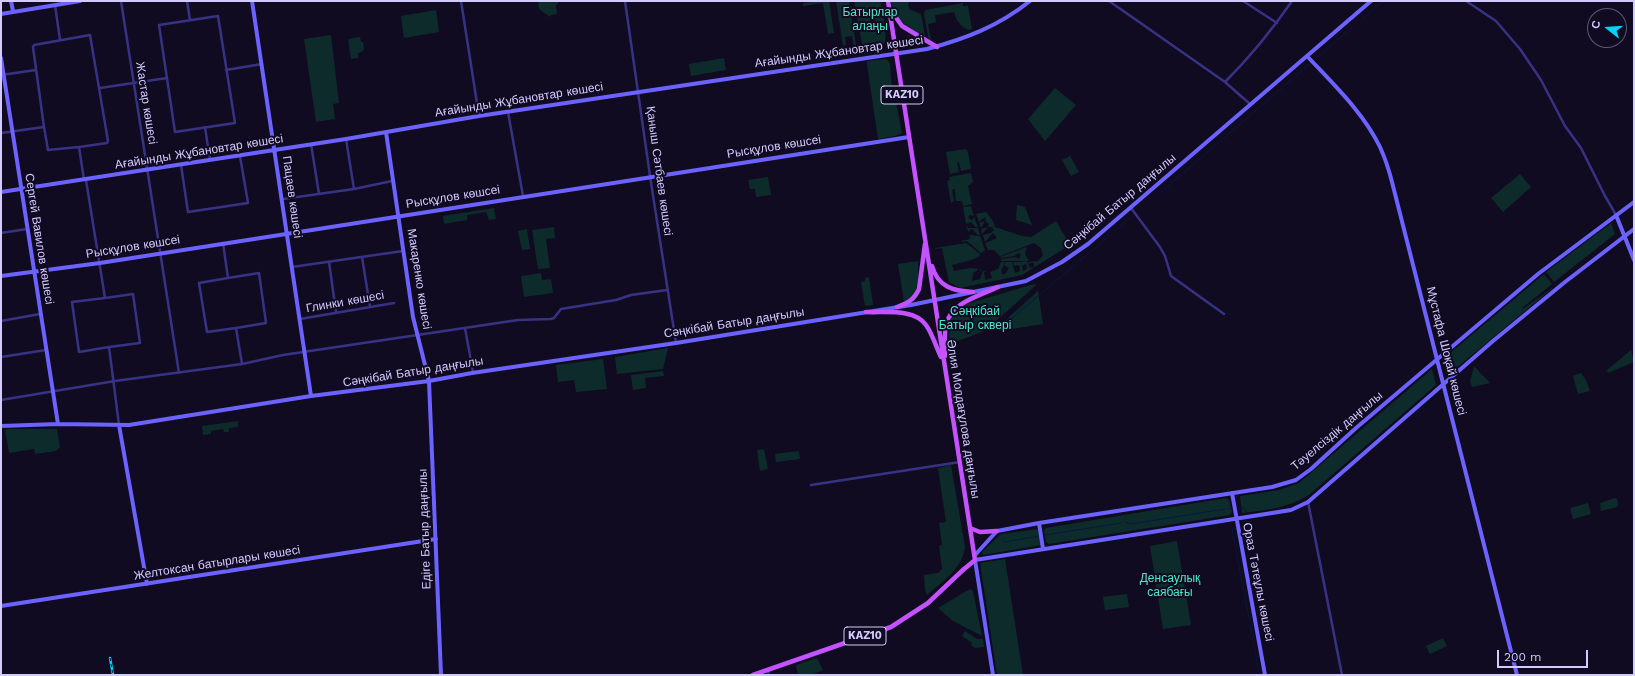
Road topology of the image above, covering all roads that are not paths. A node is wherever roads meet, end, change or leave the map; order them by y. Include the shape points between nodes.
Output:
1 (11, 1) edge
2 (80, 1) edge
3 (121, 1) edge
4 (187, 1) edge
5 (252, 1) edge
6 (461, 1) edge
7 (625, 1) edge
8 (1030, 1) edge
9 (1109, 1) edge
10 (1243, 1) edge
11 (1292, 1) edge
12 (1371, 1) edge
13 (1466, 1) edge
14 (888, 4) edge
15 (55, 5) junction
16 (13, 11) junction
17 (1, 14) edge
18 (190, 20) junction
19 (1277, 23) junction
20 (60, 40) junction
21 (937, 47) junction
22 (895, 54) junction
23 (1307, 56) junction
24 (1, 58) edge
25 (263, 64) junction
26 (36, 70) junction
27 (226, 70) junction
28 (2, 75) edge
29 (167, 78) junction
30 (1225, 82) junction
31 (134, 84) junction
32 (100, 88) junction
33 (638, 92) junction
34 (1250, 104) junction
35 (508, 111) junction
36 (479, 116) junction
37 (44, 127) junction
38 (205, 127) junction
39 (12, 132) junction
40 (386, 132) junction
41 (1, 133) edge
42 (909, 136) junction
43 (346, 139) junction
44 (311, 144) junction
45 (79, 147) junction
46 (275, 150) junction
47 (240, 156) junction
48 (210, 160) junction
49 (181, 165) junction
50 (147, 170) junction
51 (650, 176) junction
52 (85, 180) junction
53 (392, 181) junction
54 (354, 189) junction
55 (21, 190) junction
56 (1, 192) edge
57 (319, 194) junction
58 (523, 196) junction
59 (283, 200) junction
60 (1634, 202) edge
61 (1130, 208) junction
62 (1616, 215) junction
63 (398, 216) junction
64 (28, 229) junction
65 (1634, 229) edge
66 (1, 233) edge
67 (288, 234) junction
68 (1624, 236) junction
69 (926, 238) junction
70 (223, 243) junction
71 (927, 249) junction
72 (403, 251) junction
73 (160, 253) junction
74 (362, 257) junction
75 (1634, 260) edge
76 (329, 262) junction
77 (100, 263) junction
78 (292, 267) junction
79 (34, 271) junction
80 (1, 276) edge
81 (228, 278) junction
82 (998, 287) junction
83 (667, 290) junction
84 (973, 292) junction
85 (105, 298) junction
86 (934, 300) junction
87 (394, 303) dead end
88 (370, 307) junction
89 (897, 307) junction
90 (336, 312) junction
91 (866, 312) junction
92 (41, 314) junction
93 (1224, 314) dead end
94 (300, 319) junction
95 (1, 321) edge
96 (236, 328) junction
97 (465, 328) junction
98 (417, 335) junction
99 (676, 342) junction
100 (109, 348) junction
101 (46, 350) junction
102 (305, 352) junction
103 (1, 357) edge
104 (1438, 359) junction
105 (242, 364) junction
106 (944, 366) junction
107 (179, 373) junction
108 (473, 373) junction
109 (115, 381) junction
110 (429, 381) junction
111 (1444, 384) junction
112 (52, 393) junction
113 (311, 396) junction
114 (1, 400) edge
115 (58, 424) junction
116 (119, 425) junction
117 (1, 426) edge
118 (960, 462) junction
119 (812, 485) dead end
120 (1232, 493) junction
121 (1308, 502) junction
122 (1236, 518) junction
123 (1039, 523) junction
124 (970, 528) junction
125 (997, 532) junction
126 (436, 539) junction
127 (1043, 549) junction
128 (975, 558) junction
129 (147, 584) junction
130 (1, 606) edge
131 (769, 672) edge
132 (441, 675) edge
133 (753, 675) edge
134 (993, 675) edge
135 (1265, 675) edge
136 (1342, 675) edge
137 (1517, 675) edge

1 - 16 street
2 - 15 street
3 - 31 street, Жастар көшесі
4 - 18 street
5 - 25 street, Пацаев көшесі
6 - 36 street
7 - 33 street, Қаныш Сәтбаев көшесі
8 - 21 street, Ағайынды Жұбановтар көшесі via 985,30
9 - 30 street
10 - 19 street
11 - 19 street
12 - 23 street, Сәңкібай Батыр даңғылы
13 - 62 street via 1496,21 1520,49 1541,80 1565,126 1582,148
14 - 21 main road via 902,26
14 - 22 main road, Әлия Молдағұлова даңғылы / KAZ10
15 - 16 street
15 - 20 street
16 - 17 street
18 - 27 street via 218,16
18 - 29 street via 159,25
19 - 30 street via 1249,58
20 - 26 street via 34,45
20 - 32 street via 91,36
21 - 22 street, Ағайынды Жұбановтар көшесі
22 - 33 street, Ағайынды Жұбановтар көшесі
22 - 42 main road, Әлия Молдағұлова даңғылы / KAZ10
23 - 34 street, Сәңкібай Батыр даңғылы
23 - 104 street, Мұстафа Шоқай көшесі via 1360,117 1380,146 1392,182
24 - 28 street, Сергей Вавилов көшесі
25 - 27 street
25 - 46 street, Пацаев көшесі
26 - 28 street
26 - 37 street
27 - 38 street via 235,123
28 - 39 street, Сергей Вавилов көшесі
29 - 31 street
29 - 38 street via 175,132
30 - 34 street
31 - 32 street
31 - 50 street, Жастар көшесі
32 - 45 street via 108,142
33 - 35 street, Ағайынды Жұбановтар көшесі
33 - 51 street, Қаныш Сәтбаев көшесі
34 - 61 street, Сәңкібай Батыр даңғылы
35 - 36 street, Ағайынды Жұбановтар көшесі
35 - 58 street
36 - 40 street, Ағайынды Жұбановтар көшесі
37 - 39 street
37 - 45 street via 49,150
38 - 48 street
39 - 41 street
39 - 55 street, Сергей Вавилов көшесі
40 - 43 street, Ағайынды Жұбановтар көшесі
40 - 53 street, Макаренко көшесі
42 - 51 street, Рысқұлов көшсеі
42 - 69 main road, Әлия Молдағұлова даңғылы / KAZ10
43 - 44 street, Ағайынды Жұбановтар көшесі
43 - 54 street
44 - 46 street, Ағайынды Жұбановтар көшесі
44 - 57 street
45 - 52 street
46 - 47 street, Ағайынды Жұбановтар көшесі
46 - 59 street, Пацаев көшесі
47 - 48 street, Ағайынды Жұбановтар көшесі
47 - 49 street via 248,204 188,212
48 - 49 street, Ағайынды Жұбановтар көшесі
49 - 50 street, Ағайынды Жұбановтар көшесі
50 - 52 street, Ағайынды Жұбановтар көшесі
50 - 73 street, Жастар көшесі
51 - 58 street, Рысқұлов көшсеі
51 - 83 street, Қаныш Сәтбаев көшесі
52 - 55 street, Ағайынды Жұбановтар көшесі
52 - 77 street
53 - 54 street
53 - 63 street, Макаренко көшесі
54 - 57 street
55 - 56 street, Ағайынды Жұбановтар көшесі
55 - 64 street, Сергей Вавилов көшесі
57 - 59 street
58 - 63 street, Рысқұлов көшсеі
59 - 67 street, Пацаев көшесі
60 - 62 street, Тәуелсіздік даңғылы
61 - 82 street, Сәңкібай Батыр даңғылы via 1088,244 1062,262 1026,282
61 - 93 street via 1160,247 1171,276
62 - 68 street
62 - 104 street, Тәуелсіздік даңғылы via 1538,274
63 - 67 street, Рысқұлов көшсеі
63 - 72 street, Макаренко көшесі
64 - 66 street
64 - 79 street, Сергей Вавилов көшесі
65 - 68 street
67 - 70 street, Рысқұлов көшсеі
67 - 78 street, Пацаев көшесі
68 - 75 street
68 - 111 street
69 - 71 main road, Әлия Молдағұлова даңғылы / KAZ10
69 - 89 main road via 919,289 909,303
70 - 73 street, Рысқұлов көшсеі
70 - 81 street
71 - 84 main road via 936,276 944,286 958,291
71 - 86 main road, Әлия Молдағұлова даңғылы / KAZ10
72 - 74 street
72 - 98 street, Макаренко көшесі
73 - 77 street, Рысқұлов көшсеі
73 - 107 street, Жастар көшесі
74 - 76 street
74 - 88 street
76 - 78 street
76 - 90 street
77 - 79 street, Рысқұлов көшсеі
77 - 85 street
78 - 94 street, Пацаев көшесі
79 - 80 street, Рысқұлов көшсеі
79 - 92 street, Сергей Вавилов көшесі
81 - 96 street via 199,283 206,332
81 - 96 street via 259,273 266,323
82 - 84 street, Сәңкібай Батыр даңғылы
82 - 106 main road via 963,303 952,312 946,327
83 - 97 street via 561,309 551,319 524,319
83 - 99 street, Қаныш Сәтбаев көшесі
84 - 86 street, Сәңкібай Батыр даңғылы
85 - 100 street via 133,294 140,343
85 - 100 street via 72,302 79,352
86 - 89 street, Сәңкібай Батыр даңғылы
86 - 106 main road, Әлия Молдағұлова даңғылы / KAZ10
87 - 88 street, Глинки көшесі
88 - 90 street, Глинки көшесі
89 - 91 street, Сәңкібай Батыр даңғылы
90 - 94 street, Глинки көшесі
91 - 99 street, Сәңкібай Батыр даңғылы
91 - 106 main road via 909,314 919,318 927,326
92 - 95 street
92 - 101 street, Сергей Вавилов көшесі
94 - 102 street, Пацаев көшесі
96 - 105 street
97 - 98 street
97 - 108 street
98 - 102 street
98 - 110 street, Макаренко көшесі
99 - 108 street, Сәңкібай Батыр даңғылы
100 - 109 street
101 - 103 street
101 - 112 street, Сергей Вавилов көшесі
102 - 105 street
102 - 113 street, Пацаев көшесі
104 - 111 street, Мұстафа Шоқай көшесі
104 - 120 street, Тәуелсіздік даңғылы via 1296,480 1272,487
105 - 107 street
106 - 118 main road, Әлия Молдағұлова даңғылы / KAZ10
107 - 109 street
108 - 110 street, Сәңкібай Батыр даңғылы
109 - 112 street
109 - 116 street
110 - 113 street, Сәңкібай Батыр даңғылы
110 - 126 street, Едіге Батыр даңғылы
111 - 121 street
111 - 137 street, Мұстафа Шоқай көшесі
112 - 114 street
112 - 115 street, Сергей Вавилов көшесі
113 - 116 street, Сәңкібай Батыр даңғылы
115 - 116 street, Сәңкібай Батыр даңғылы
115 - 117 street, Сәңкібай Батыр даңғылы
116 - 129 street
118 - 119 street
118 - 124 main road, Әлия Молдағұлова даңғылы / KAZ10
120 - 122 street, Ораз Тәтеұлы көшесі
120 - 123 street, Тәуелсіздік даңғылы
121 - 122 street via 1291,510
121 - 136 street
122 - 127 street
122 - 135 street, Ораз Тәтеұлы көшесі
123 - 125 street, Тәуелсіздік даңғылы
123 - 127 street
124 - 125 main road via 980,532
124 - 128 main road, Әлия Молдағұлова даңғылы / KAZ10
125 - 128 street
126 - 129 street, Желтоксан батырлары көшесі
126 - 132 street, Едіге Батыр даңғылы
127 - 128 street
128 - 131 main road, KAZ10 via 928,603 891,627
128 - 134 street, Әлия Молдағұлова даңғылы
129 - 130 street, Желтоксан батырлары көшесі
131 - 133 main road, KAZ10

